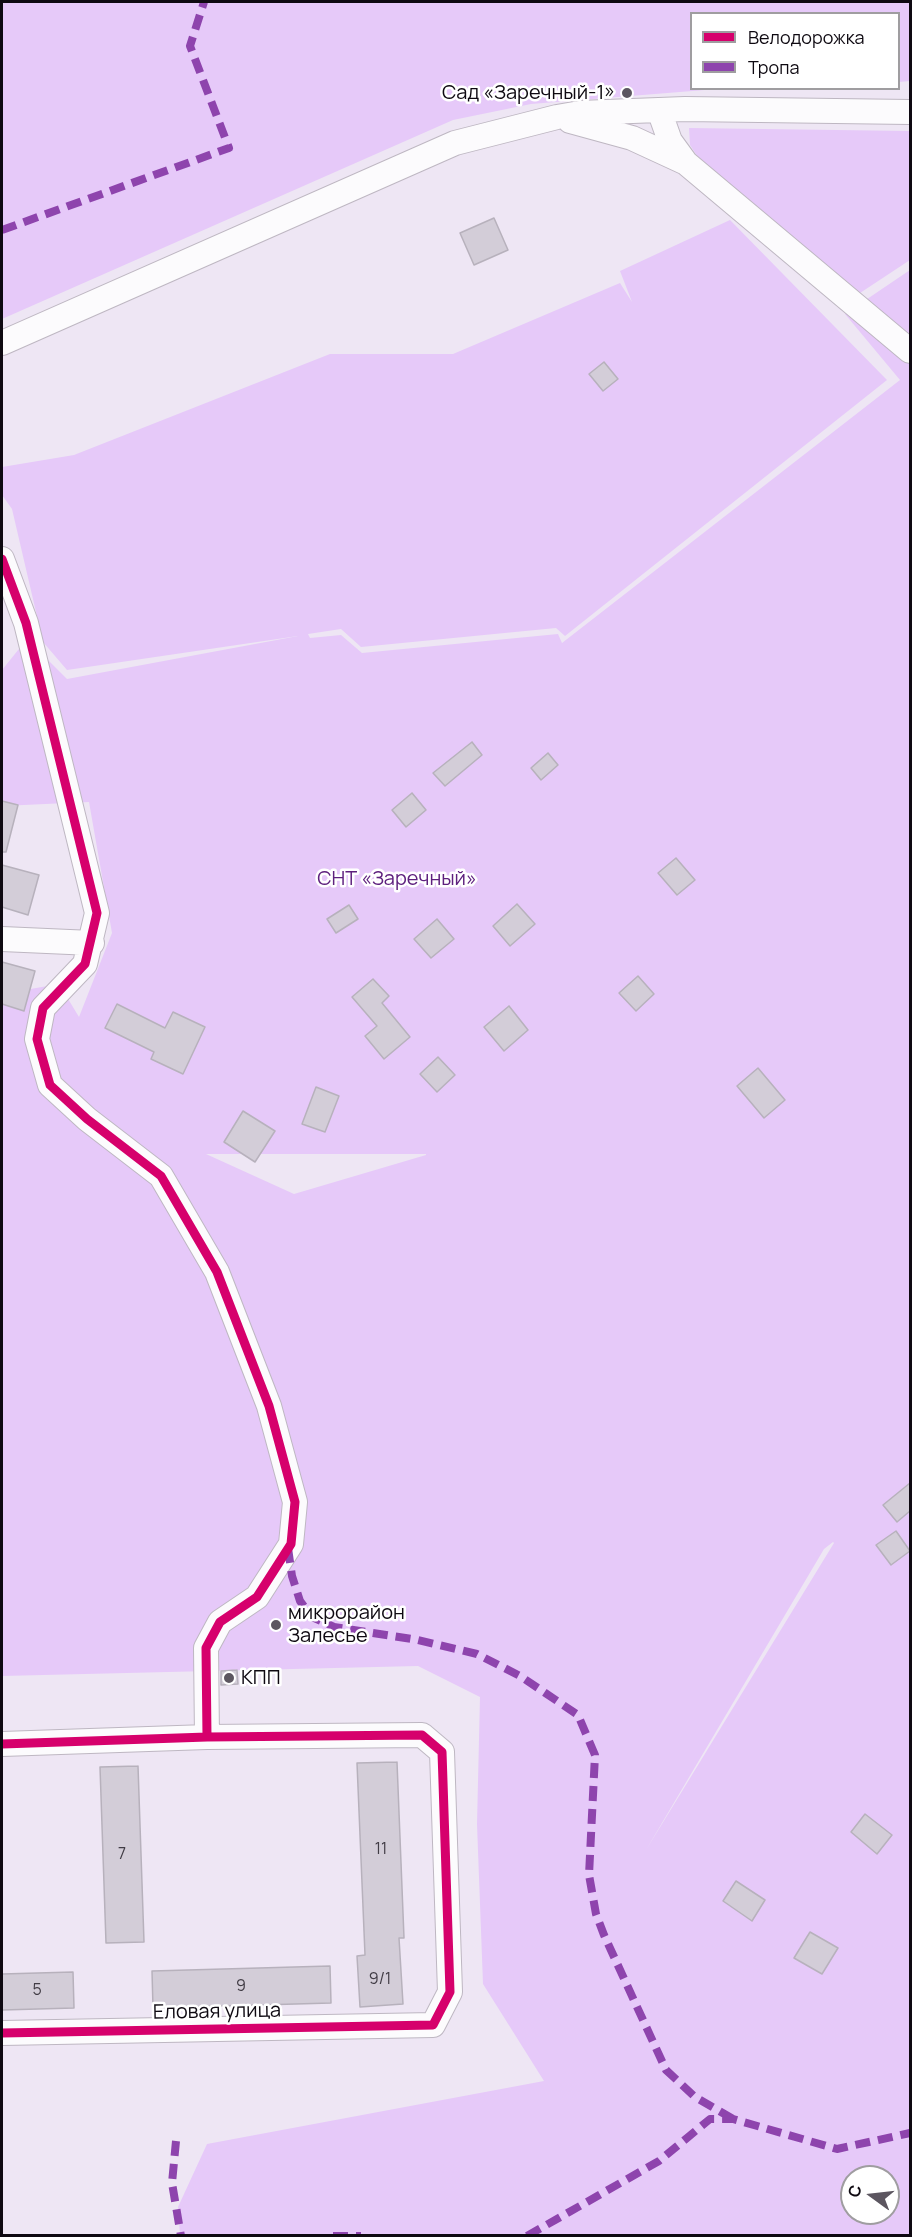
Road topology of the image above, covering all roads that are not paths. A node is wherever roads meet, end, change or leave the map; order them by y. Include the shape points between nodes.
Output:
1 (659, 110) junction
2 (910, 112) edge
3 (558, 117) junction
4 (686, 164) junction
5 (2, 343) edge
6 (910, 351) edge
7 (2, 559) edge
8 (2, 939) edge
9 (92, 943) junction
10 (207, 1737) junction
11 (2, 1744) edge
12 (2, 2033) edge

1 - 2 street
1 - 3 street
1 - 4 street via 670,141
3 - 4 street via 632,138
3 - 5 street via 455,143
4 - 6 street
7 - 9 street via 26,623 97,913
8 - 9 street
9 - 10 street via 85,964 43,1008 37,1039 50,1085 161,1176 217,1272 269,1406 295,1502 291,1544 257,1597 220,1622 206,1648
10 - 11 street
10 - 12 street, Еловая улица via 422,1735 442,1752 450,1992 433,2025

